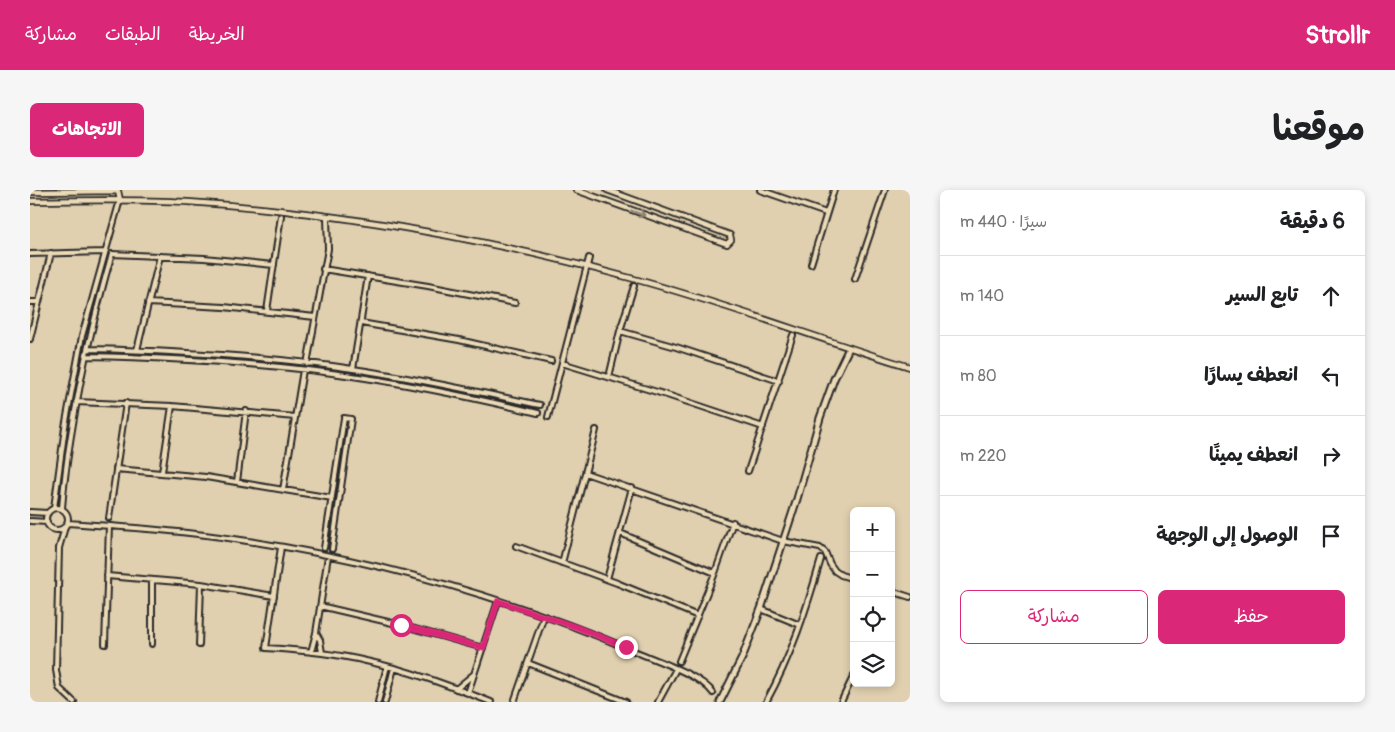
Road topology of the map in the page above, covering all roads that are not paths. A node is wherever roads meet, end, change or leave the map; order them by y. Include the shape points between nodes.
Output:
1 (576, 190) edge
2 (607, 190) edge
3 (760, 190) edge
4 (834, 190) edge
5 (886, 190) edge
6 (118, 191) edge
7 (30, 192) edge
8 (120, 200) junction
9 (30, 201) edge
10 (826, 213) junction
11 (281, 216) dead end
12 (327, 217) junction
13 (104, 252) junction
14 (30, 254) edge
15 (52, 254) junction
16 (160, 256) junction
17 (589, 258) dead end
18 (811, 264) dead end
19 (274, 265) junction
20 (587, 266) junction
21 (323, 269) junction
22 (368, 276) junction
23 (855, 280) dead end
24 (634, 286) dead end
25 (30, 302) edge
26 (39, 302) junction
27 (148, 303) junction
28 (515, 303) dead end
29 (268, 311) junction
30 (315, 317) junction
31 (360, 323) junction
32 (620, 331) junction
33 (793, 335) dead end
34 (30, 339) edge
35 (849, 348) junction
36 (88, 349) junction
37 (114, 349) junction
38 (137, 350) junction
39 (86, 356) junction
40 (112, 356) junction
41 (551, 361) dead end
42 (562, 362) junction
43 (307, 364) junction
44 (910, 367) edge
45 (353, 368) junction
46 (303, 370) junction
47 (609, 377) junction
48 (779, 382) junction
49 (518, 400) junction
50 (76, 402) junction
51 (126, 403) junction
52 (540, 405) dead end
53 (172, 406) junction
54 (516, 408) junction
55 (246, 411) junction
56 (538, 412) dead end
57 (295, 417) junction
58 (548, 417) dead end
59 (763, 427) junction
60 (596, 430) dead end
61 (116, 469) junction
62 (748, 471) dead end
63 (162, 472) junction
64 (585, 473) junction
65 (237, 482) junction
66 (632, 488) junction
67 (283, 490) junction
68 (332, 498) junction
69 (54, 508) junction
70 (62, 508) junction
71 (30, 512) edge
72 (48, 513) junction
73 (109, 518) dead end
74 (30, 521) edge
75 (47, 522) junction
76 (68, 522) junction
77 (732, 522) junction
78 (328, 524) junction
79 (335, 525) junction
80 (109, 526) junction
81 (65, 527) junction
82 (620, 533) junction
83 (783, 540) junction
84 (516, 546) dead end
85 (281, 547) junction
86 (324, 548) dead end
87 (332, 549) dead end
88 (328, 556) junction
89 (822, 559) dead end
90 (562, 563) junction
91 (716, 574) junction
92 (107, 576) junction
93 (850, 578) edge
94 (607, 579) junction
95 (152, 580) junction
96 (201, 584) junction
97 (895, 592) edge
98 (274, 596) junction
99 (910, 597) edge
100 (498, 601) junction
101 (320, 606) junction
102 (760, 609) junction
103 (544, 616) junction
104 (698, 616) junction
105 (800, 625) junction
106 (316, 632) junction
107 (104, 644) dead end
108 (152, 644) dead end
109 (199, 645) dead end
110 (483, 648) junction
111 (311, 652) junction
112 (322, 653) junction
113 (679, 661) dead end
114 (528, 662) junction
115 (387, 666) junction
116 (394, 668) junction
117 (676, 669) junction
118 (474, 674) junction
119 (850, 683) edge
120 (456, 688) junction
121 (468, 693) junction
122 (714, 693) dead end
123 (767, 700) edge
124 (74, 702) edge
125 (378, 702) edge
126 (385, 702) edge
127 (490, 702) edge
128 (514, 702) edge
129 (626, 702) edge
130 (658, 702) edge
131 (720, 702) edge
132 (774, 702) edge
133 (841, 702) edge

1 -> 2 street via 728,244 731,240 730,235
3 - 10 street
4 - 10 street
5 - 23 street
6 - 7 street
6 - 8 street
8 - 9 street
8 - 12 street via 226,205
8 - 13 street
10 - 18 street
11 - 19 street
12 - 20 street via 482,242
12 - 21 street via 328,244
13 - 15 street
13 - 69 street via 75,366
14 - 15 street
15 - 26 street
16 - 19 street
16 - 27 street
16 - 36 street via 112,254
17 - 20 street
19 - 29 street
20 - 35 street via 698,298
20 - 42 street
21 - 22 street
21 - 30 street
22 - 28 street
22 - 31 street
24 - 32 street
25 - 26 street
26 - 34 street
27 - 29 street
27 - 38 street
29 - 30 street
30 - 43 street
31 - 41 street via 459,340
31 - 45 street
32 - 47 street
32 - 48 street
33 - 48 street
35 - 44 street
35 - 83 main road via 820,418
36 - 37 street
36 - 39 street
37 - 38 street
37 - 40 street
38 - 43 street
39 - 40 street
39 - 50 street
40 - 46 street via 216,361
42 - 47 street
42 - 58 street
43 - 45 street
45 - 49 street
46 - 54 street via 414,386
46 - 57 street
47 - 59 street
48 - 59 street
49 - 52 street
49 - 54 street
50 - 51 street
50 - 70 street
51 - 53 street
51 - 61 street
53 - 55 street
53 - 63 street
54 - 56 street
55 - 57 street
55 - 65 street
57 - 67 street
59 - 62 street
60 - 64 street
61 - 63 street
61 - 73 street
63 - 65 street
64 - 66 street
64 - 90 street
65 - 67 street
66 - 77 street
66 - 82 street
67 - 68 street
68 - 78 street
68 - 79 street via 344,418 351,419
69 - 70 street
69 - 72 street
70 - 76 street via 68,515
71 - 72 street
72 - 75 street
74 - 75 street
75 - 81 street via 55,530
76 - 80 street
76 - 81 street
77 - 83 street
77 - 91 street
78 - 79 street
78 - 86 street
79 - 87 street
80 - 85 street via 200,534
80 - 92 street
81 - 124 street via 59,548 56,668 59,688
82 - 91 street
82 - 94 street
83 - 93 street via 822,549 835,571
83 - 102 main road
84 - 90 street
85 - 88 street
85 - 98 street
88 - 100 street
88 - 101 street
89 - 105 street
90 - 94 street
91 - 104 street
92 - 95 street
92 - 107 street
94 - 104 street
95 - 96 street
95 - 108 street
96 - 98 street
96 - 109 street
97 - 99 street
98 - 111 street via 266,648
100 - 103 street
100 - 110 street
101 - 106 street
101 - 110 street
102 - 105 street
102 - 131 main road via 742,658
103 - 114 street
103 - 117 street
104 - 113 street
105 - 123 street via 785,666
106 - 111 street
106 - 112 street
110 - 118 street
111 - 112 street
112 - 115 street
114 - 128 street
114 - 129 street
115 - 116 street
115 - 125 street
116 - 120 street
116 - 126 street
117 - 122 street
117 - 130 street
118 - 120 street
118 - 121 street
119 - 133 street
120 - 121 street
121 - 127 street
123 - 132 street

